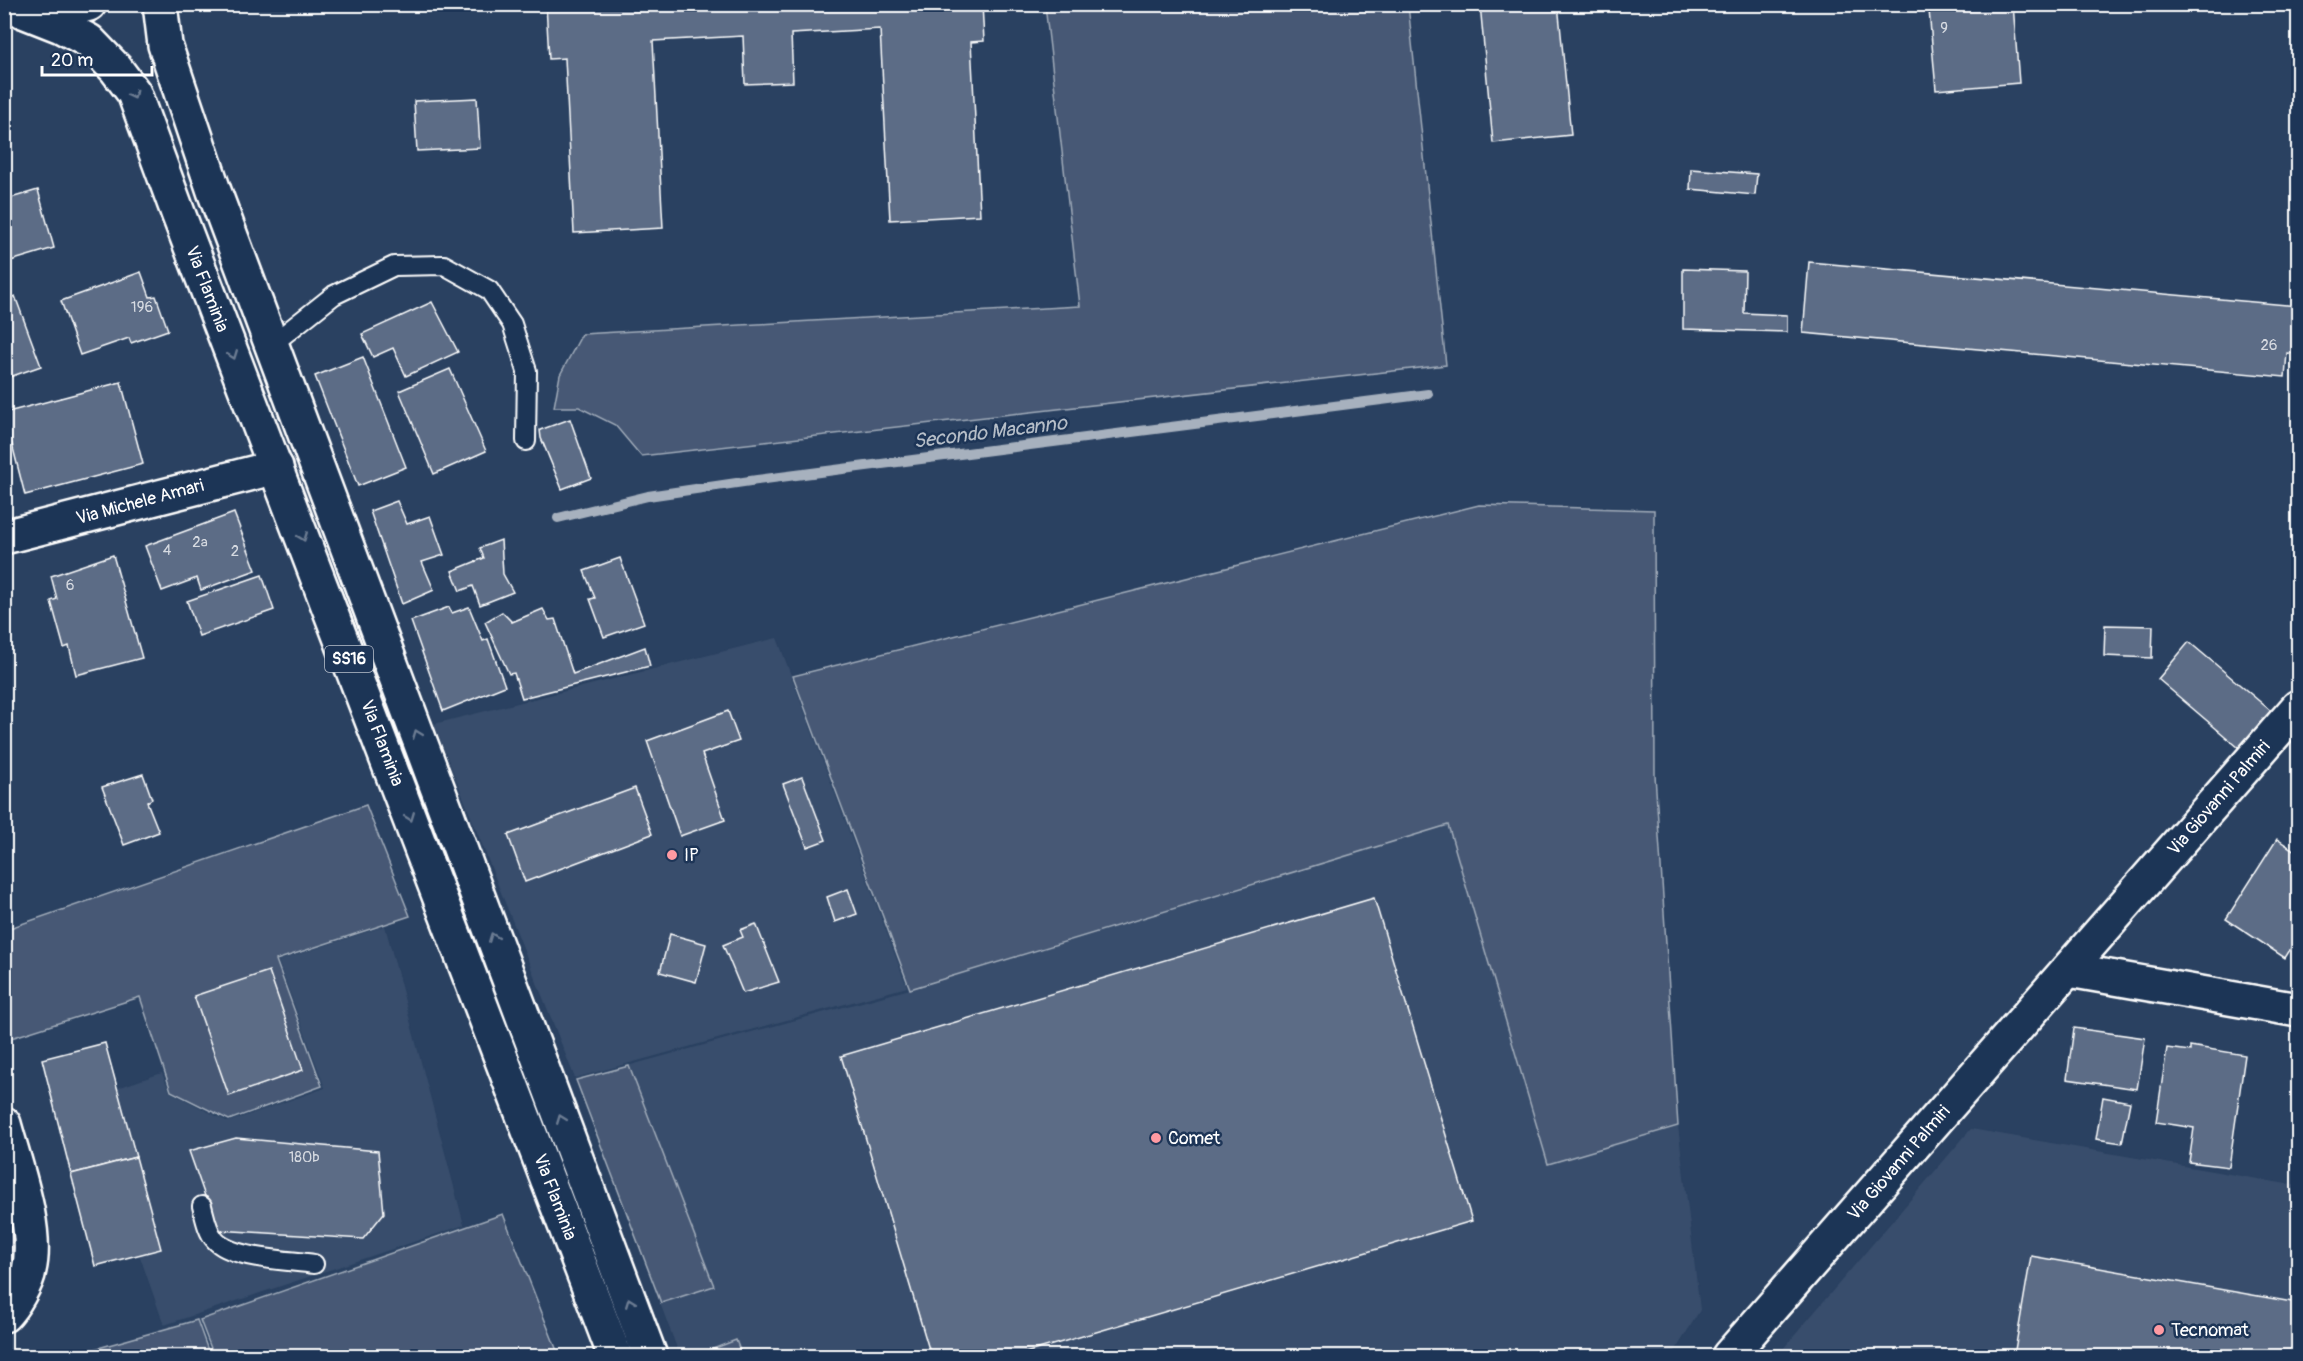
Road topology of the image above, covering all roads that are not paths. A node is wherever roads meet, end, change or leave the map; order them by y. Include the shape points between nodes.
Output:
1 (89, 4) edge
2 (160, 4) edge
3 (14, 8) edge
4 (271, 345) junction
5 (526, 441) dead end
6 (276, 467) junction
7 (4, 537) edge
8 (2298, 707) edge
9 (2069, 970) junction
10 (2298, 1010) edge
11 (4, 1124) edge
12 (202, 1206) dead end
13 (314, 1264) dead end
14 (4, 1315) edge
15 (615, 1356) edge
16 (650, 1356) edge
17 (1729, 1356) edge

1 - 3 main road, SS16 via 67,10
2 - 4 main road, Via Flaminia / SS16 via 165,45
3 -> 6 main road, Via Flaminia / SS16 via 89,41 134,93
4 - 5 lane via 334,295 394,266 444,265 489,290 512,324 527,372
16 -> 4 main road, Via Flaminia / SS16
6 - 7 main road, Via Michele Amari
6 -> 15 main road, Via Flaminia / SS16
8 - 9 main road, Via Giovanni Palmiri
9 - 10 main road
9 - 17 main road, Via Giovanni Palmiri
11 - 14 main road via 32,1232 29,1271
12 - 13 lane via 215,1241 235,1253

